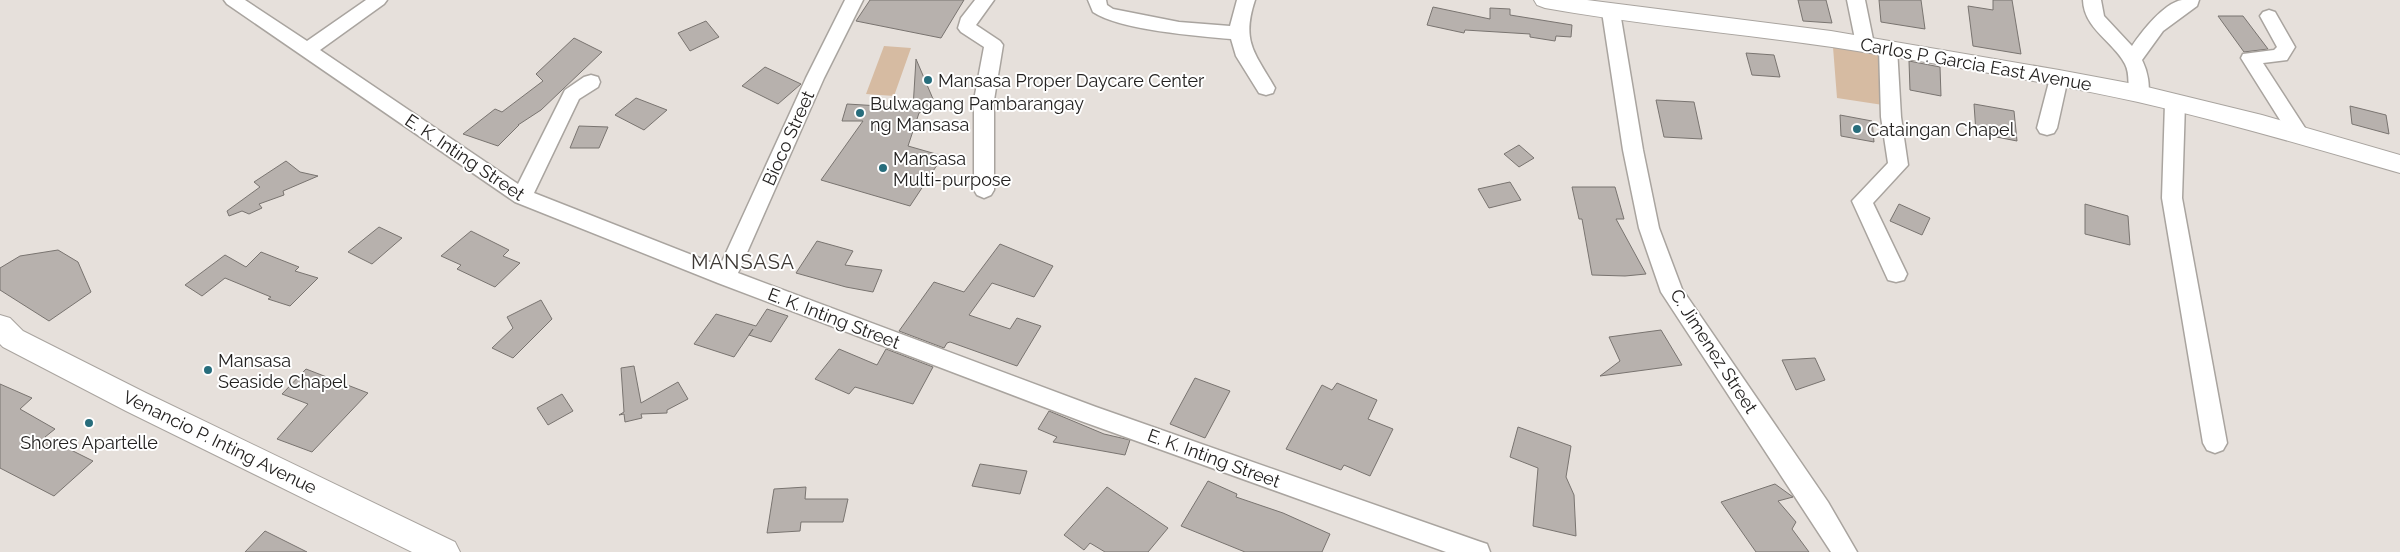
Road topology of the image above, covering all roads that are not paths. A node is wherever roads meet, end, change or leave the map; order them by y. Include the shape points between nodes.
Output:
1 (233, 0) edge
2 (378, 0) edge
3 (854, 0) edge
4 (985, 0) edge
5 (1097, 0) edge
6 (1246, 0) edge
7 (1856, 0) edge
8 (2092, 0) edge
9 (1552, 1) edge
10 (2191, 2) dead end
11 (1612, 12) junction
12 (2269, 16) dead end
13 (1237, 32) junction
14 (1877, 46) junction
15 (307, 50) junction
16 (2132, 60) junction
17 (2059, 78) junction
18 (592, 82) dead end
19 (1266, 88) dead end
20 (2139, 94) junction
21 (2175, 103) junction
22 (2047, 128) dead end
23 (2299, 134) junction
24 (2400, 164) edge
25 (984, 190) dead end
26 (522, 197) junction
27 (1896, 274) dead end
28 (726, 277) junction
29 (0, 326) edge
30 (2216, 443) dead end
31 (444, 552) edge
32 (1478, 552) edge
33 (1845, 552) edge

1 - 15 street, E. K. Inting Street
2 - 15 street
3 - 28 street, Bioco Street via 815,78
4 - 25 street via 967,22 967,28 994,45 984,100
5 - 13 street via 1098,8 1108,14 1179,28
6 - 13 street
7 - 14 street
8 - 16 street via 2099,24
9 - 11 main road, Carlos P. Garcia East Avenue
10 - 16 street via 2150,31
11 - 14 main road, Carlos P. Garcia East Avenue
11 - 33 street, C. Jimenez Street via 1633,150 1649,228 1672,292
12 - 23 street via 2286,47 2280,56 2250,58
13 - 19 street via 1242,54
14 - 17 main road, Carlos P. Garcia East Avenue
14 - 27 street via 1898,165 1862,202
15 - 26 street, E. K. Inting Street
16 - 20 street via 2137,69
17 - 20 main road, Carlos P. Garcia East Avenue
17 - 22 street
18 - 26 street via 572,95
20 - 21 main road, Carlos P. Garcia East Avenue
21 - 23 main road, Carlos P. Garcia East Avenue
21 - 30 street via 2172,198
23 - 24 main road, Carlos P. Garcia East Avenue
26 - 28 street, E. K. Inting Street
28 - 32 street, E. K. Inting Street via 1089,414
29 - 31 main road, Venancio P. Inting Avenue via 13,339 136,402

